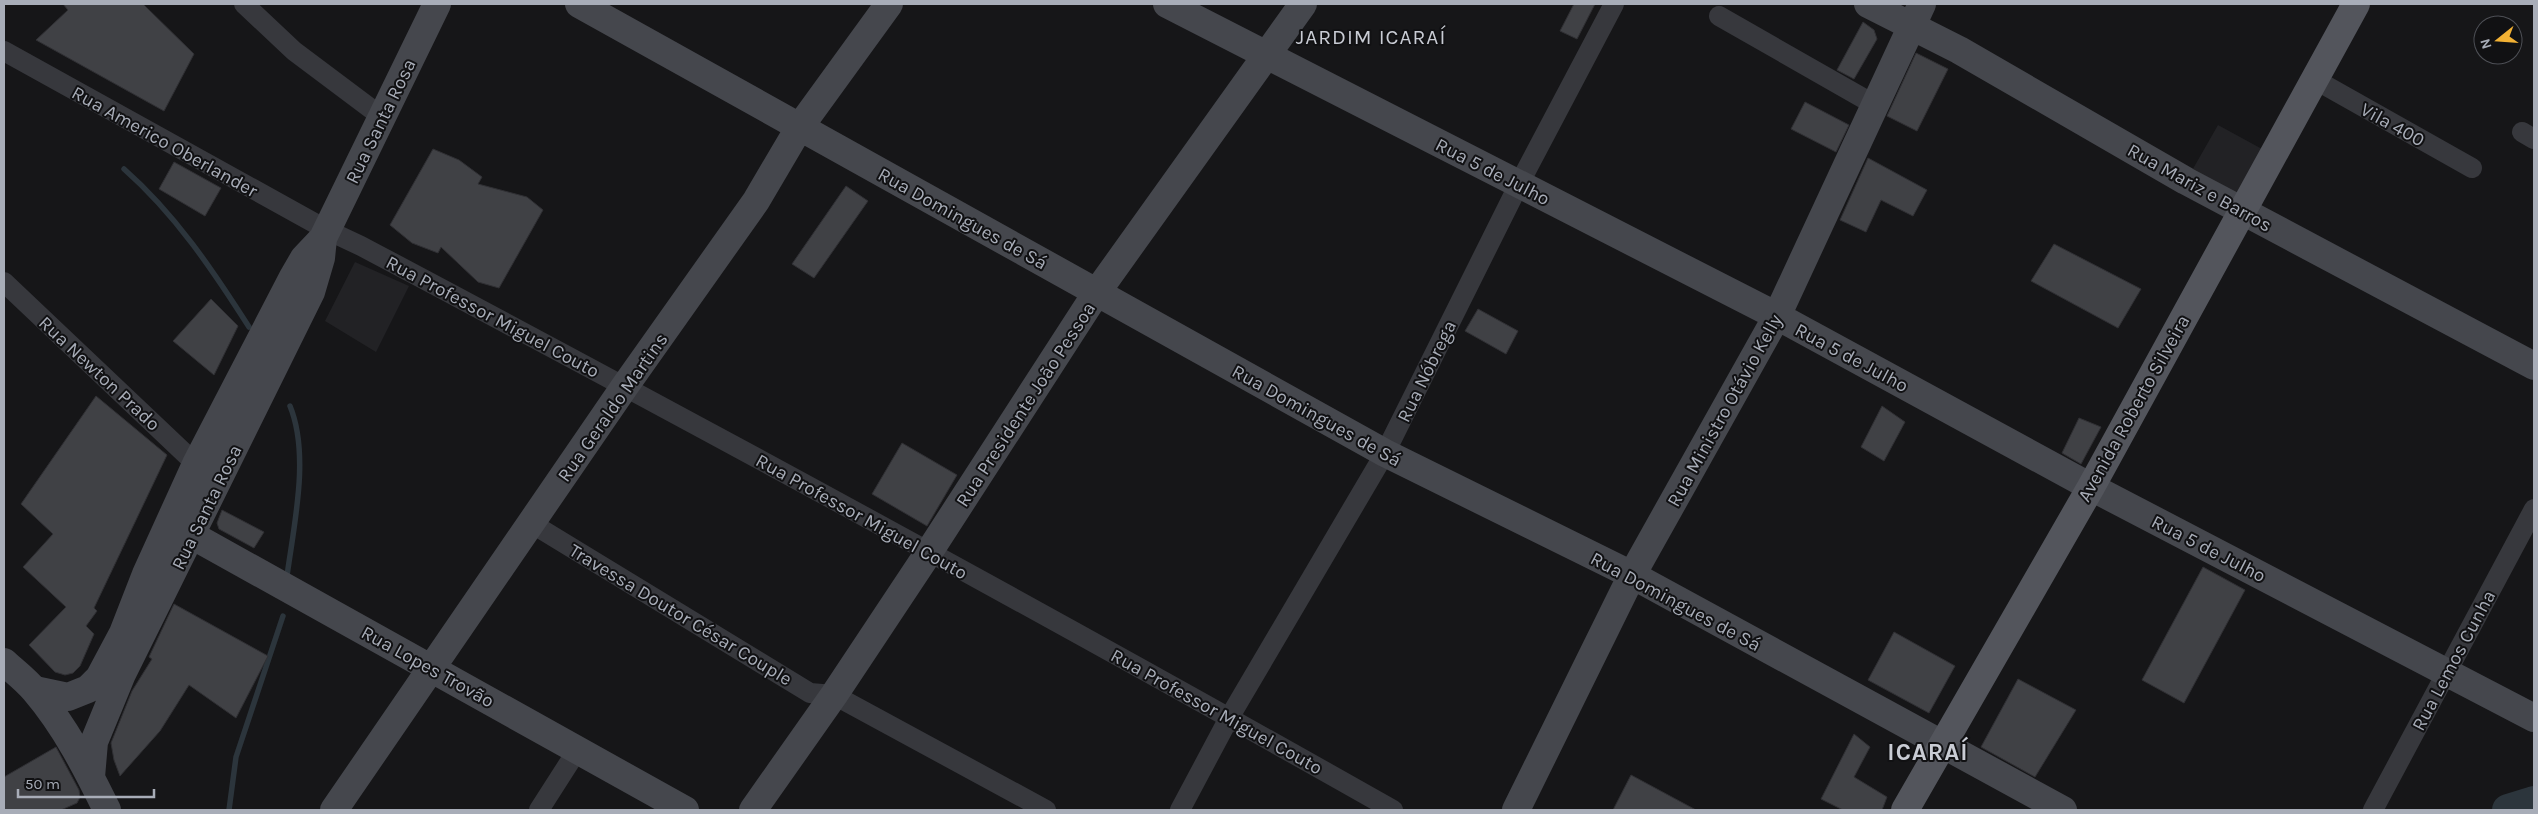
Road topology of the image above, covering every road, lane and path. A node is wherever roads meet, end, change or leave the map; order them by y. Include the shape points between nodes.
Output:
1 (244, 4) edge
2 (437, 4) edge
3 (579, 4) edge
4 (889, 4) edge
5 (1167, 4) edge
6 (1303, 4) edge
7 (1614, 4) edge
8 (1868, 4) edge
9 (2356, 4) edge
10 (1916, 15) edge
11 (1719, 16) dead end
12 (4, 52) edge
13 (1268, 56) junction
14 (2314, 79) junction
15 (1875, 104) junction
16 (382, 117) junction
17 (799, 128) junction
18 (2472, 168) dead end
19 (1519, 184) junction
20 (2242, 210) junction
21 (325, 234) junction
22 (4, 282) edge
23 (1097, 292) junction
24 (1777, 316) junction
25 (2534, 366) edge
26 (625, 386) junction
27 (1384, 454) junction
28 (196, 464) junction
29 (2091, 487) junction
30 (2534, 509) edge
31 (531, 523) junction
32 (181, 529) junction
33 (929, 552) junction
34 (1632, 576) junction
35 (141, 613) junction
36 (4, 662) edge
37 (432, 670) junction
38 (2446, 672) junction
39 (35, 690) junction
40 (834, 695) junction
41 (1229, 718) junction
42 (2534, 718) edge
43 (1940, 745) junction
44 (578, 749) junction
45 (91, 776) junction
46 (107, 810) edge
47 (334, 810) edge
48 (538, 810) edge
49 (685, 810) edge
50 (753, 810) edge
51 (1046, 810) edge
52 (1180, 810) edge
53 (1393, 810) edge
54 (1516, 810) edge
55 (1905, 810) edge
56 (2063, 810) edge
57 (2373, 810) edge

1 - 16 street via 294,51
2 - 16 street, Rua Santa Rosa
3 - 17 street, Rua Domingues de Sá
4 - 17 street, Rua Geraldo Martins
5 - 13 street, Rua 5 de Julho
6 - 13 street, Rua Presidente João Pessoa
7 - 19 street, Rua Nóbrega
8 - 10 street, Rua Mariz e Barros
9 - 14 main road, Avenida Roberto Silveira
10 - 15 street, Rua Ministro Otávio Kelly
10 - 20 street, Rua Mariz e Barros via 1959,50
11 - 15 street
12 - 21 street, Rua Americo Oberlander
13 - 19 street, Rua 5 de Julho
13 - 23 street, Rua Presidente João Pessoa
14 - 18 street, Vila 400
14 - 20 main road, Avenida Roberto Silveira
15 - 24 street, Rua Ministro Otávio Kelly
16 - 21 street, Rua Santa Rosa
17 - 23 street, Rua Domingues de Sá
17 - 26 street, Rua Geraldo Martins via 756,201
19 - 24 street, Rua 5 de Julho
19 - 27 street, Rua Nóbrega
20 - 25 street, Rua Mariz e Barros
20 - 29 main road, Avenida Roberto Silveira
21 - 26 street, Rua Professor Miguel Couto via 361,246
21 - 28 street, Rua Santa Rosa via 308,253 294,277
21 - 32 street, Rua Santa Rosa via 311,292
22 - 28 street, Rua Newton Prado
23 - 27 street, Rua Domingues de Sá
23 - 33 street, Rua Presidente João Pessoa
24 - 29 street, Rua 5 de Julho
24 - 34 street, Rua Ministro Otávio Kelly
26 - 31 street, Rua Geraldo Martins
26 - 33 street, Rua Professor Miguel Couto
27 - 34 street, Rua Domingues de Sá
27 - 41 street, Rua Nóbrega
28 - 32 street, Rua Santa Rosa
29 - 38 street, Rua 5 de Julho
29 - 43 main road, Avenida Roberto Silveira
30 - 38 street, Rua Lemos Cunha
31 - 37 street, Rua Geraldo Martins
31 - 40 street, Travessa Doutor César Couple via 810,693
32 - 35 street, Rua Santa Rosa
32 - 37 street, Rua Lopes Trovão
33 - 40 street, Rua Presidente João Pessoa
33 - 41 street, Rua Professor Miguel Couto
34 - 43 street, Rua Domingues de Sá
34 - 54 street, Rua Ministro Otávio Kelly
35 - 39 street, Rua Santa Rosa via 99,678 88,689 68,697
35 - 45 street, Rua Santa Rosa via 94,742
36 - 39 street
37 - 44 street, Rua Lopes Trovão
37 - 47 street, Rua Geraldo Martins
38 - 42 street, Rua 5 de Julho
38 - 57 street, Rua Lemos Cunha
39 - 45 street
40 - 50 street, Rua Presidente João Pessoa
40 - 51 street
41 - 52 street, Rua Nóbrega
41 - 53 street, Rua Professor Miguel Couto
43 - 55 main road, Avenida Roberto Silveira
43 - 56 street, Rua Domingues de Sá
44 - 48 street
44 - 49 street, Rua Lopes Trovão
45 - 46 street

